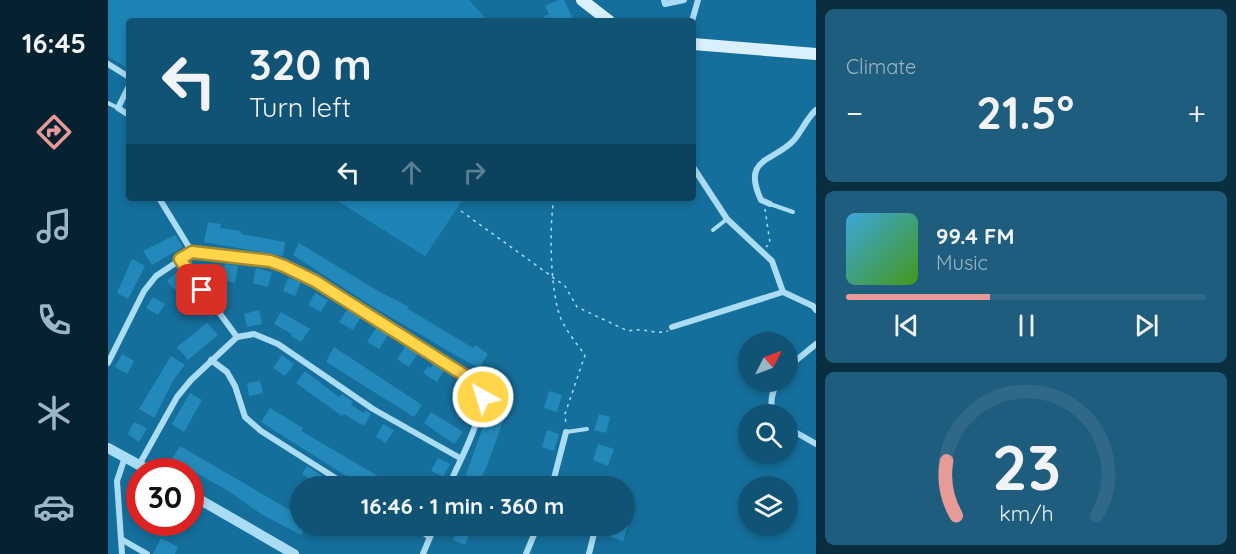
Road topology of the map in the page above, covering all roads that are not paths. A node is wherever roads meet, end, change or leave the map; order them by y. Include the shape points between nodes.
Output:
1 (582, 0) edge
2 (664, 0) edge
3 (684, 0) edge
4 (698, 0) edge
5 (605, 18) edge
6 (693, 18) edge
7 (696, 44) edge
8 (816, 54) edge
9 (108, 64) edge
10 (126, 75) edge
11 (126, 92) edge
12 (108, 103) edge
13 (118, 108) junction
14 (816, 110) edge
15 (126, 113) edge
16 (696, 172) edge
17 (161, 201) edge
18 (767, 203) joint
19 (793, 212) dead end
20 (727, 219) junction
21 (713, 230) dead end
22 (192, 252) junction
23 (180, 259) junction
24 (783, 292) junction
25 (816, 310) edge
26 (672, 327) road end
27 (237, 337) junction
28 (816, 344) edge
29 (798, 359) edge
30 (211, 360) junction
31 (108, 363) edge
32 (587, 429) dead end
33 (566, 432) joint
34 (798, 434) edge
35 (816, 444) edge
36 (108, 448) edge
37 (125, 457) joint
38 (143, 458) edge
39 (460, 458) junction
40 (332, 476) edge
41 (453, 476) edge
42 (555, 476) edge
43 (204, 502) edge
44 (533, 536) edge
45 (593, 536) edge
46 (430, 537) edge
47 (121, 539) junction
48 (122, 554) edge
49 (147, 554) edge
50 (294, 554) edge
51 (423, 554) edge
52 (526, 554) edge
53 (589, 554) edge

1 - 5 main road
2 - 3 street via 665,4
4 - 6 street
7 - 8 main road
9 - 10 street
11 - 13 street
12 - 13 lane
13 - 15 street
14 - 18 street via 793,141 767,157 756,171 754,186
16 - 20 street
17 - 22 street
18 - 19 lane
20 - 21 lane
20 - 24 street via 772,261
22 - 23 street
22 - 39 street via 284,266 315,281 480,386 483,397 478,418
23 - 27 street
23 - 31 street via 156,276 144,291
24 - 25 street
24 - 26 street
27 - 30 street
27 - 39 street via 254,334 278,344 373,409
28 - 29 street
30 - 38 street via 177,397
30 - 40 street via 227,372 244,417
32 - 33 lane
33 - 42 street
34 - 35 street
36 - 37 street
37 - 47 street via 117,482
39 - 41 street
43 - 50 street
44 - 52 street
45 - 53 street
46 - 51 street
47 - 48 street
47 - 49 street

